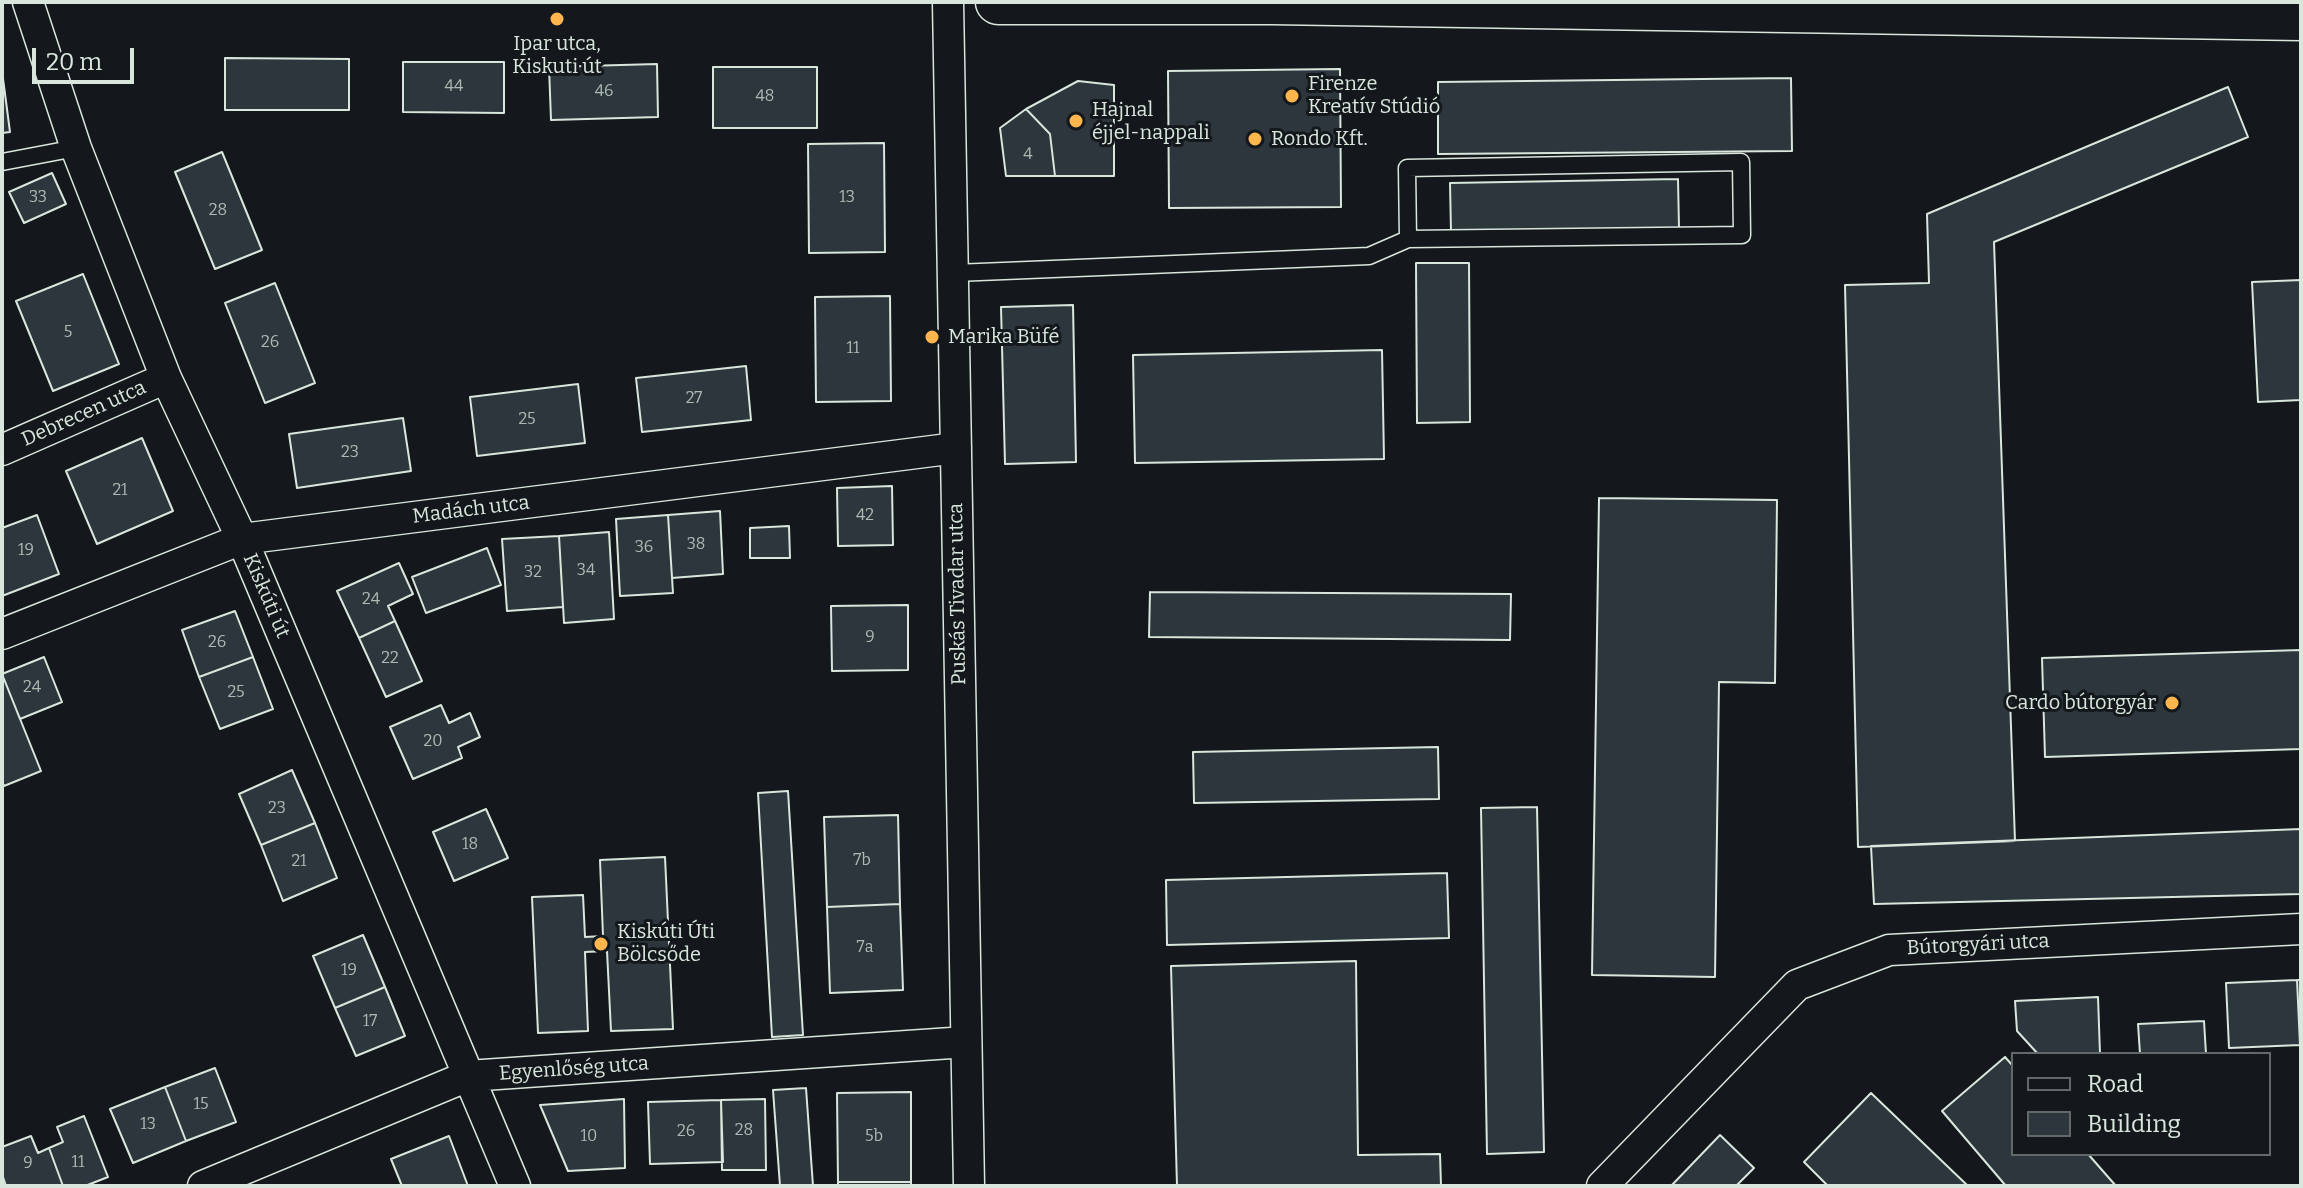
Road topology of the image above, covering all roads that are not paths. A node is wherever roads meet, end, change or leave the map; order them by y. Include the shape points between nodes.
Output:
1 (28, 2) edge
2 (948, 2) edge
3 (998, 2) edge
4 (2301, 18) edge
5 (76, 148) junction
6 (2, 162) edge
7 (1408, 239) junction
8 (955, 273) junction
9 (166, 378) junction
10 (956, 448) junction
11 (2, 450) edge
12 (242, 539) junction
13 (2, 634) edge
14 (2301, 929) edge
15 (966, 1042) junction
16 (468, 1076) junction
17 (203, 1186) edge
18 (515, 1186) edge
19 (969, 1186) edge
20 (1602, 1186) edge

1 - 5 street, Kiskúti út
2 - 8 street, Puskás Tivadar utca
3 - 4 street
5 - 6 lane
5 - 9 street, Kiskúti út
7 - 7 lane via 1742,235 1741,162 1407,168
7 - 8 lane via 1369,256
8 - 10 street, Puskás Tivadar utca
9 - 11 street, Debrecen utca
9 - 12 street, Kiskúti út
10 - 12 street, Madách utca
10 - 15 street, Puskás Tivadar utca
12 - 13 street, Madách utca
12 - 16 street, Kiskúti út
14 - 20 street, Bútorgyári utca via 1889,950 1797,985
15 - 16 street, Egyenlőség utca
15 - 19 street, Puskás Tivadar utca
16 - 17 street, Egyenlőség utca
16 - 18 street, Kiskúti út

